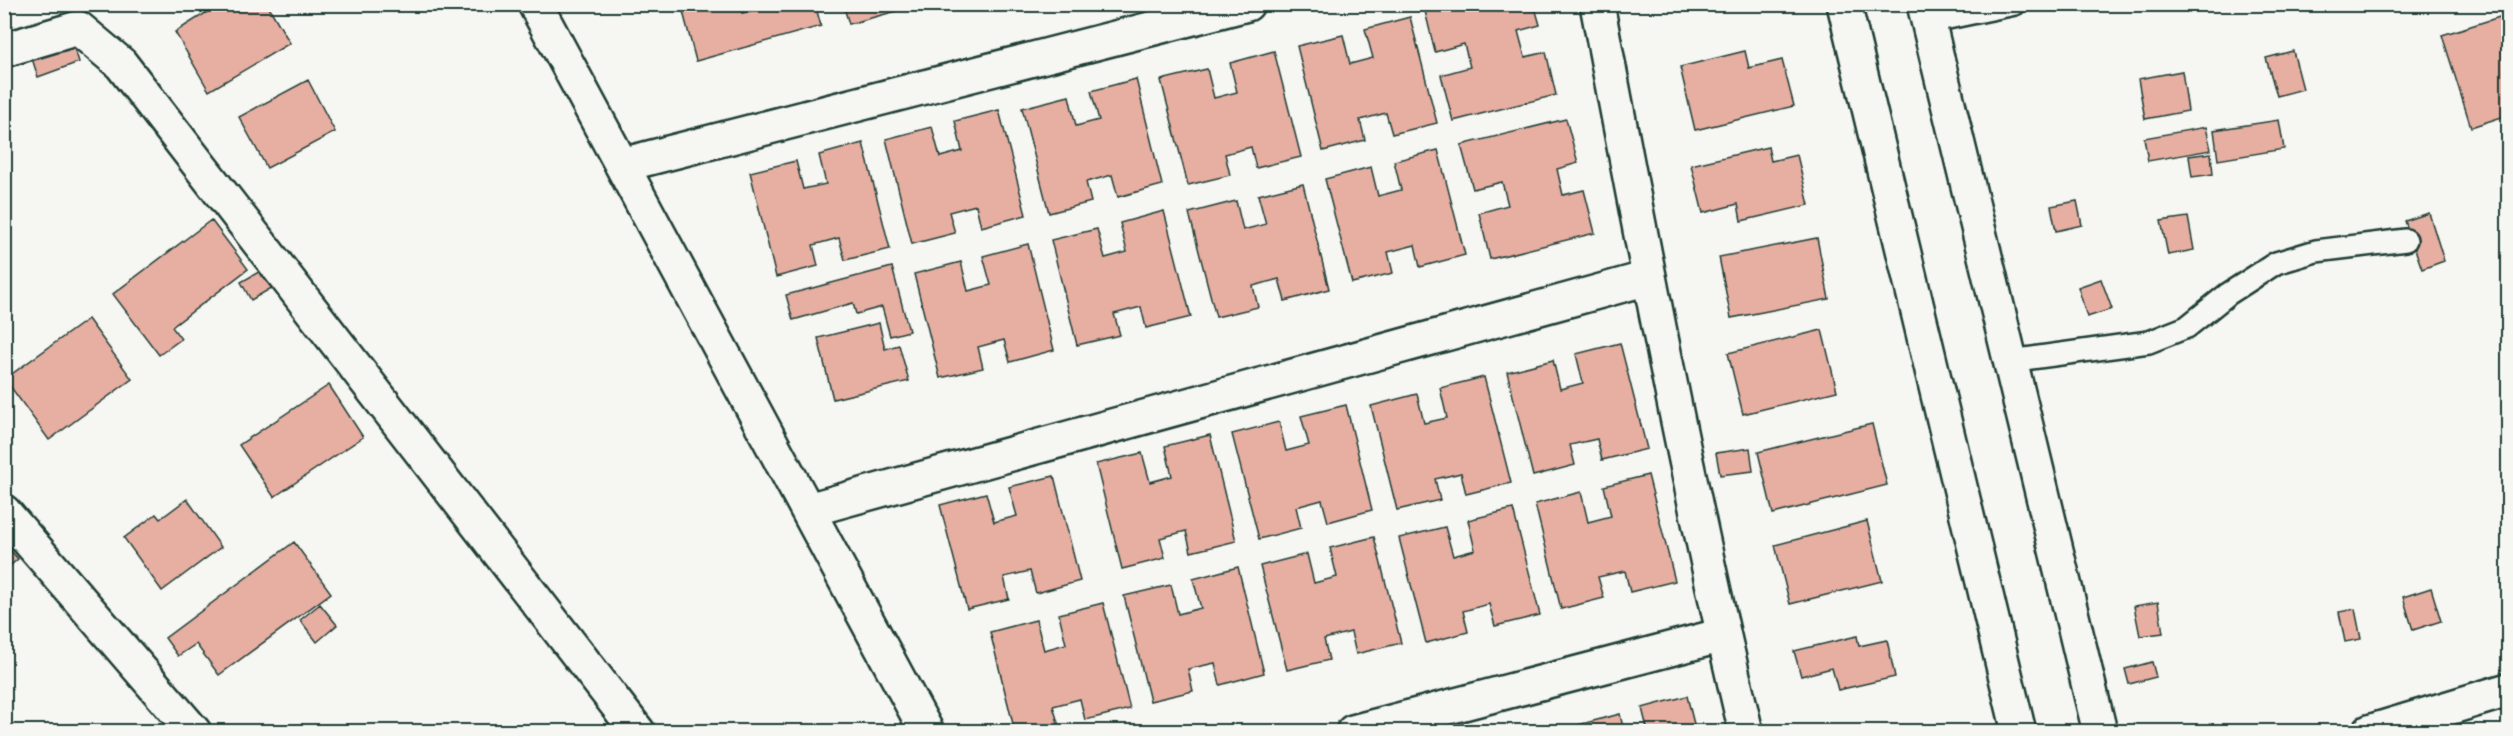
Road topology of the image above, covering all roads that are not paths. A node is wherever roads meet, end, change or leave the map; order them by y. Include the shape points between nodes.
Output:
1 (535, 4) edge
2 (1248, 4) edge
3 (1597, 4) edge
4 (1844, 4) edge
5 (2014, 4) edge
6 (1926, 13) edge
7 (4, 50) edge
8 (622, 165) junction
9 (2406, 240) dead end
10 (1648, 278) junction
11 (2010, 361) junction
12 (808, 510) junction
13 (4, 512) edge
14 (1723, 635) junction
15 (2508, 690) edge
16 (2428, 723) edge
17 (194, 732) edge
18 (638, 732) edge
19 (927, 732) edge
20 (1353, 732) edge
21 (1746, 732) edge
22 (2019, 732) edge
23 (2100, 732) edge
24 (2369, 732) edge

1 - 8 street
2 - 8 street
3 - 10 street
4 - 22 street
5 - 6 lane
6 - 11 street
7 - 18 street via 78,28 121,64
8 - 12 street
9 - 11 lane via 2316,251 2276,263 2187,327 2150,342
10 - 12 street
10 - 14 street
11 - 23 street
12 - 19 street
13 - 17 street
14 - 20 street
14 - 21 street
15 - 16 street
16 - 24 street

